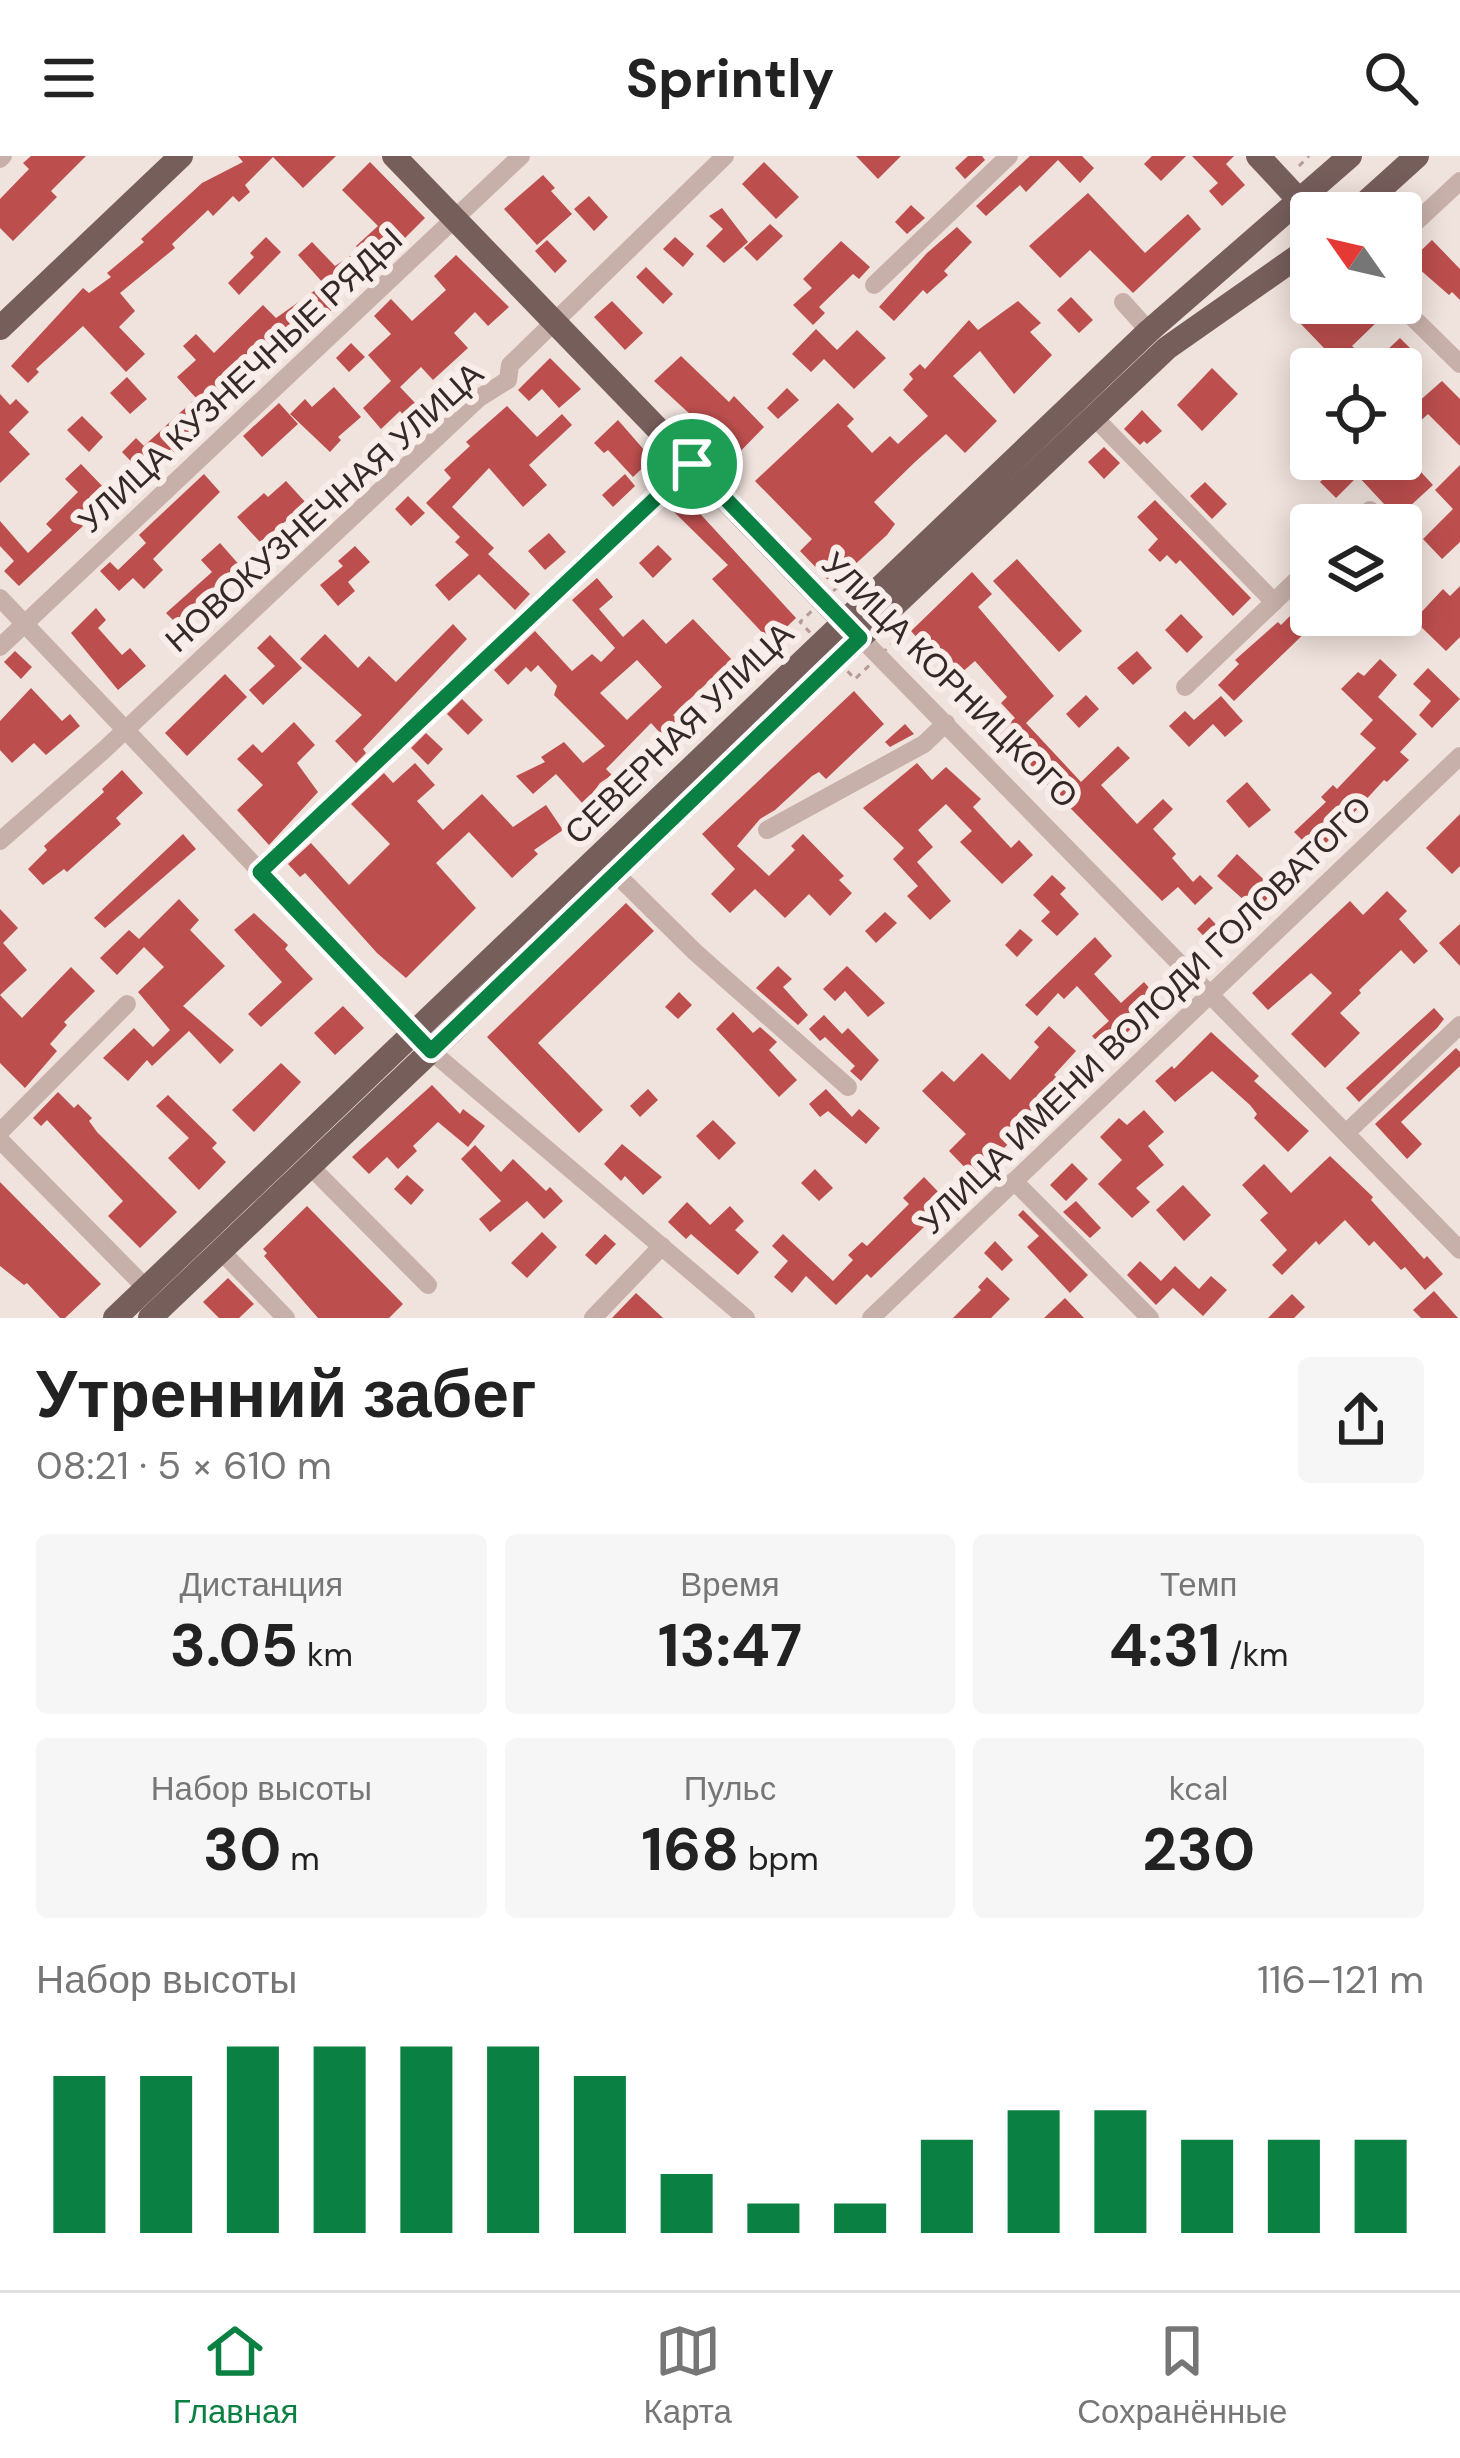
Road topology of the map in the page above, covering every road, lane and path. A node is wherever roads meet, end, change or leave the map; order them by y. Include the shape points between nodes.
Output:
1 (181, 156) edge
2 (394, 156) edge
3 (521, 156) edge
4 (725, 156) edge
5 (1009, 156) edge
6 (1258, 156) edge
7 (1417, 156) edge
8 (1347, 159) edge
9 (1460, 181) edge
10 (1291, 192) edge
11 (1318, 192) edge
12 (1379, 192) edge
13 (1422, 216) edge
14 (456, 218) junction
15 (1290, 219) edge
16 (1290, 262) edge
17 (874, 285) dead end
18 (1123, 302) dead end
19 (555, 322) junction
20 (1419, 324) edge
21 (0, 328) edge
22 (1149, 331) junction
23 (1460, 364) edge
24 (1094, 417) junction
25 (692, 464) junction
26 (1290, 586) edge
27 (0, 598) edge
28 (1274, 602) junction
29 (25, 624) junction
30 (853, 630) junction
31 (0, 647) edge
32 (1185, 687) dead end
33 (946, 723) junction
34 (124, 731) junction
35 (1460, 756) edge
36 (767, 830) dead end
37 (0, 841) edge
38 (614, 871) junction
39 (260, 872) junction
40 (1210, 992) junction
41 (127, 1004) dead end
42 (1460, 1025) edge
43 (413, 1031) junction
44 (431, 1051) junction
45 (848, 1087) dead end
46 (1346, 1132) junction
47 (0, 1136) edge
48 (310, 1166) junction
49 (1014, 1181) junction
50 (662, 1246) junction
51 (1460, 1250) edge
52 (220, 1251) junction
53 (428, 1286) dead end
54 (158, 1308) edge
55 (115, 1318) edge
56 (286, 1318) edge
57 (593, 1318) edge
58 (746, 1318) edge
59 (871, 1318) edge
60 (1150, 1318) edge

1 - 21 main road
2 - 14 main road, УЛИЦА КОРНИЦКОГО
3 - 14 street, УЛИЦА КУЗНЕЧНЫЕ РЯДЫ
4 - 19 street, НОВОКУЗНЕЧНАЯ УЛИЦА
5 - 17 street
6 - 10 main road
7 - 12 main road
8 - 11 main road, СЕВЕРНАЯ УЛИЦА
9 - 13 street
14 - 19 main road, УЛИЦА КОРНИЦКОГО
14 - 29 street, УЛИЦА КУЗНЕЧНЫЕ РЯДЫ
15 - 22 main road, СЕВЕРНАЯ УЛИЦА
16 - 24 main road, СЕВЕРНАЯ УЛИЦА via 1167,348
18 - 22 street
19 - 25 main road, УЛИЦА КОРНИЦКОГО
19 - 34 street, НОВОКУЗНЕЧНАЯ УЛИЦА via 510,365 508,380 479,398
20 - 23 street
22 - 30 main road, СЕВЕРНАЯ УЛИЦА
24 - 28 street
24 - 30 main road, СЕВЕРНАЯ УЛИЦА
25 - 30 main road, УЛИЦА КОРНИЦКОГО
25 - 39 street
26 - 28 street
27 - 29 street
28 - 32 street
29 - 31 street, УЛИЦА КУЗНЕЧНЫЕ РЯДЫ
29 - 34 street
30 - 33 street, УЛИЦА КОРНИЦКОГО
30 - 38 main road, СЕВЕРНАЯ УЛИЦА
30 - 43 main road, СЕВЕРНАЯ УЛИЦА
33 - 36 street via 924,744
33 - 40 street, УЛИЦА КОРНИЦКОГО
34 - 37 street, НОВОКУЗНЕЧНАЯ УЛИЦА
34 - 39 street
35 - 40 street, УЛИЦА ИМЕНИ ВОЛОДИ ГОЛОВАТОГО
38 - 44 main road, СЕВЕРНАЯ УЛИЦА
38 - 45 street
39 - 43 street
40 - 46 street, УЛИЦА КОРНИЦКОГО
40 - 49 street, УЛИЦА ИМЕНИ ВОЛОДИ ГОЛОВАТОГО
41 - 47 street
42 - 46 street
43 - 44 street
43 - 54 main road, СЕВЕРНАЯ УЛИЦА
44 - 48 main road, СЕВЕРНАЯ УЛИЦА
44 - 50 street
46 - 51 street, УЛИЦА КОРНИЦКОГО
47 - 54 street
48 - 52 main road, СЕВЕРНАЯ УЛИЦА
48 - 53 street
49 - 59 street, УЛИЦА ИМЕНИ ВОЛОДИ ГОЛОВАТОГО
49 - 60 street
50 - 57 street
50 - 58 street
52 - 54 main road, СЕВЕРНАЯ УЛИЦА
52 - 56 street
54 - 55 main road, СЕВЕРНАЯ УЛИЦА

